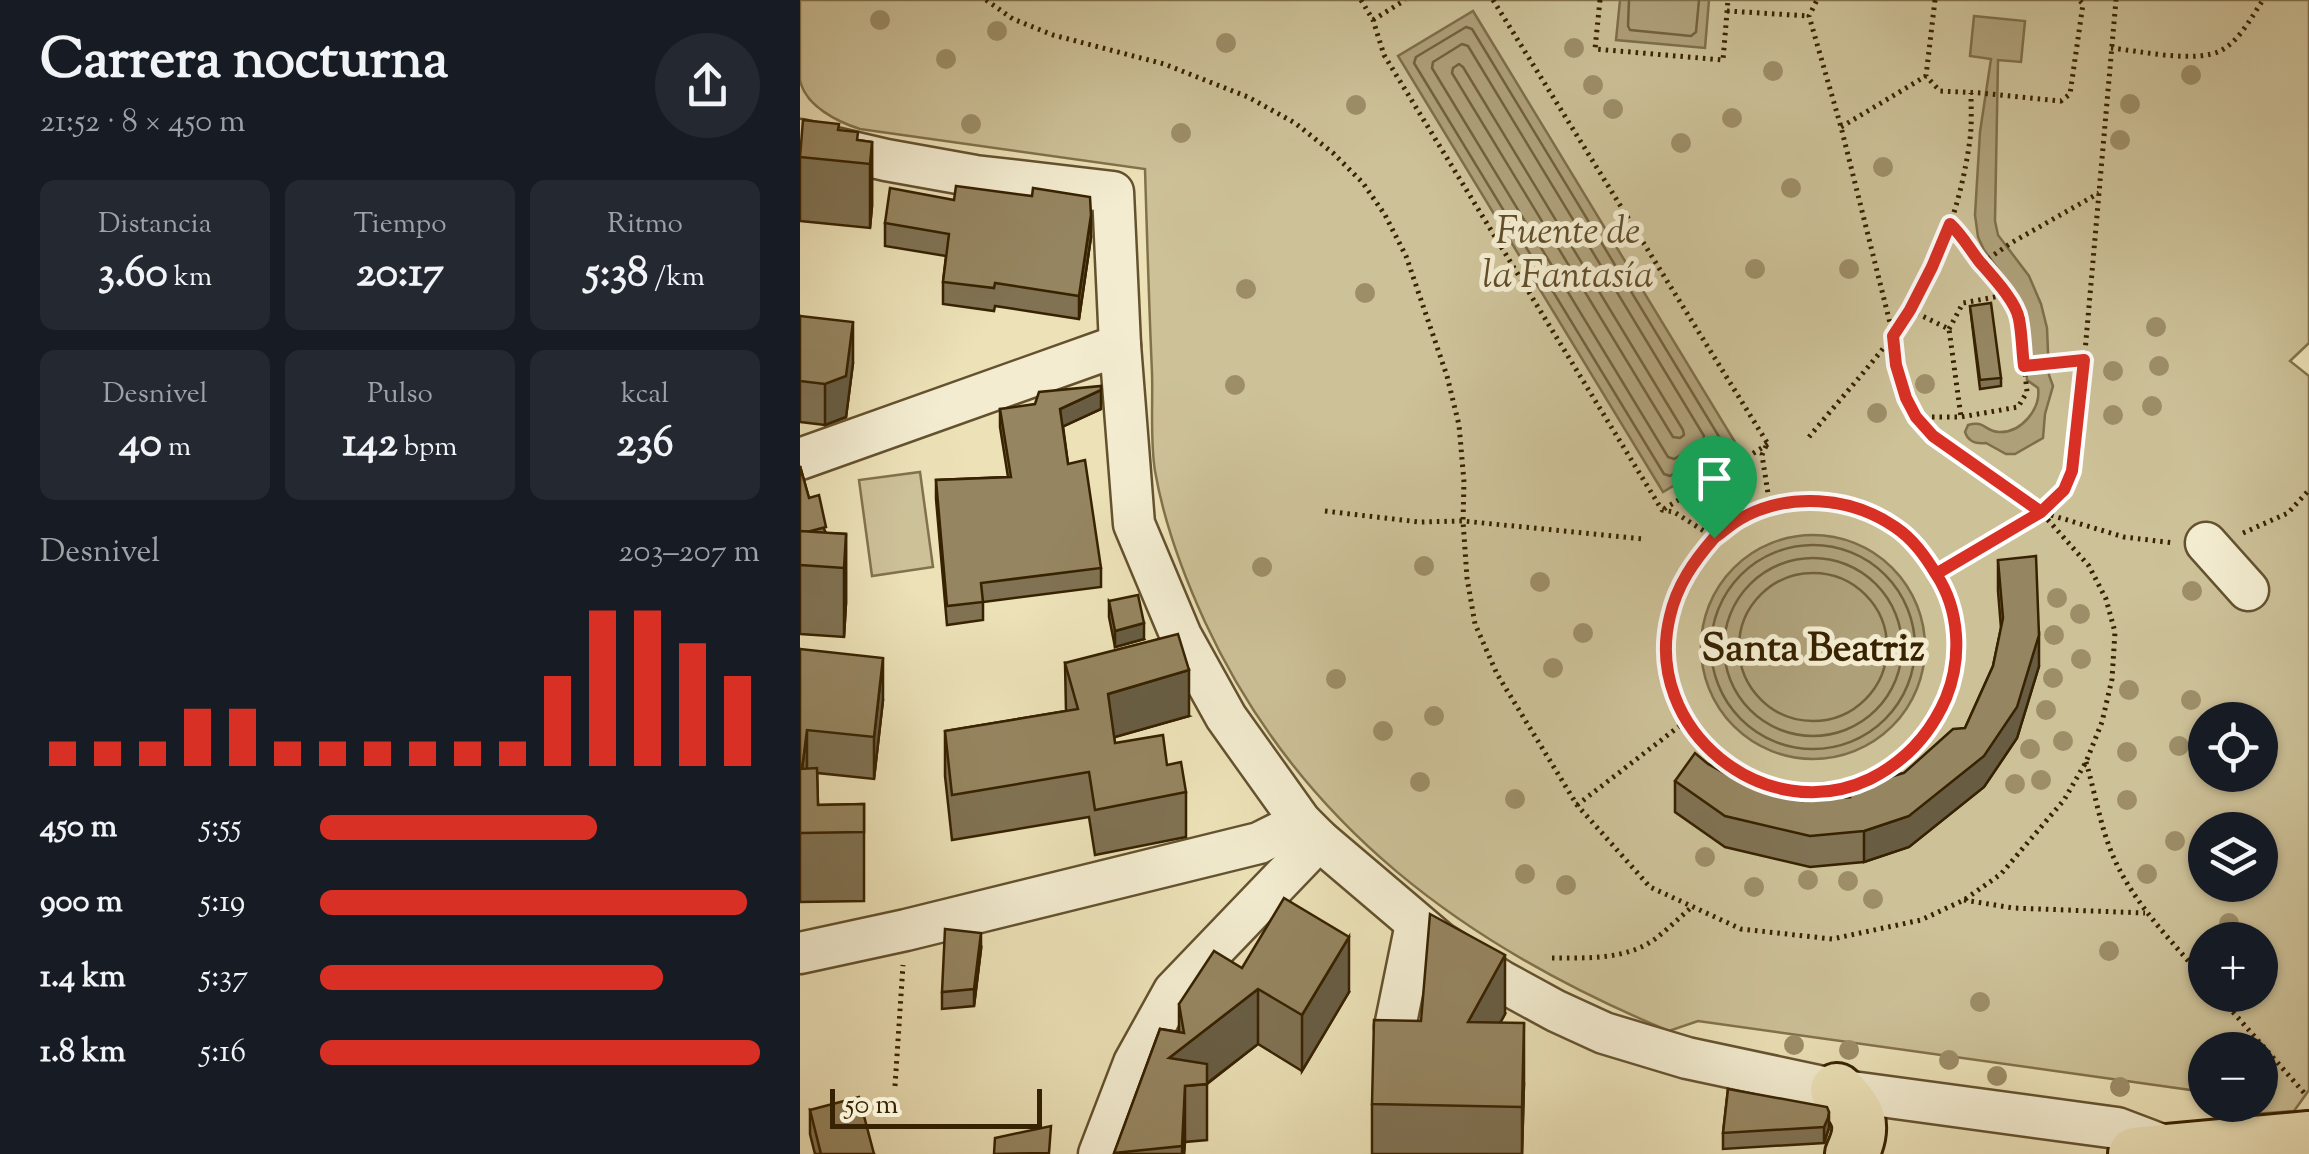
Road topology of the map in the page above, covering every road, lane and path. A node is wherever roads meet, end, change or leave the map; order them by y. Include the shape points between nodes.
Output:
1 (986, 0) edge
2 (1361, 0) edge
3 (1406, 0) edge
4 (1494, 0) edge
5 (1598, 0) edge
6 (1728, 0) edge
7 (1817, 0) edge
8 (1936, 0) edge
9 (2080, 0) edge
10 (2116, 0) edge
11 (2263, 0) edge
12 (1727, 12) junction
13 (1809, 16) junction
14 (1374, 20) junction
15 (2110, 48) junction
16 (1926, 76) junction
17 (1971, 93) junction
18 (800, 125) edge
19 (1840, 128) junction
20 (817, 143) edge
21 (2099, 193) junction
22 (1950, 224) junction
23 (1982, 263) junction
24 (2004, 295) junction
25 (1910, 310) junction
26 (1949, 329) junction
27 (1893, 336) junction
28 (1120, 345) junction
29 (2084, 360) junction
30 (2025, 366) junction
31 (1961, 416) junction
32 (1916, 417) junction
33 (1809, 437) dead end
34 (1768, 444) junction
35 (800, 459) edge
36 (1770, 506) junction
37 (1662, 510) junction
38 (1325, 511) dead end
39 (2041, 512) junction
40 (1463, 521) junction
41 (1714, 538) junction
42 (1643, 540) dead end
43 (2206, 542) dead end
44 (1936, 574) junction
45 (2248, 590) dead end
46 (1189, 652) junction
47 (1147, 663) edge
48 (1687, 720) junction
49 (2086, 762) junction
50 (1577, 805) junction
51 (1310, 831) junction
52 (1964, 900) junction
53 (1693, 906) junction
54 (2147, 913) junction
55 (1416, 924) junction
56 (906, 930) junction
57 (800, 954) edge
58 (1552, 958) dead end
59 (2188, 960) edge
60 (2230, 1012) edge
61 (1395, 1027) edge
62 (895, 1086) dead end
63 (1838, 1090) junction
64 (2307, 1117) edge
65 (2157, 1152) edge
66 (1099, 1154) edge
67 (1852, 1154) edge

1 - 40 path via 1054,35 1164,64 1248,98 1295,124 1363,183 1406,256 1446,376 1459,426
2 - 14 path
3 - 14 path
4 - 34 path
5 - 12 path via 1595,49 1723,60
6 - 12 path
7 - 13 path
8 - 16 path
9 - 17 path via 2070,94 2061,101
10 - 15 path
11 - 15 path via 2232,42 2205,55
12 - 13 path
13 - 19 path
14 - 37 path via 1384,55
15 - 21 path
16 - 17 path via 1940,91
16 - 19 path
17 - 22 path via 1970,137
18 - 20 street
19 - 27 path
20 - 28 street via 975,176 1112,192
21 - 23 path
21 - 29 path
22 - 23 path
22 - 25 path
23 - 24 path
24 - 26 path via 1964,303
24 - 30 path via 2019,314
25 - 26 path
25 - 27 path
26 - 31 path
27 - 32 path via 1896,365
27 - 33 path
28 - 35 street
28 - 46 street via 1134,524
29 - 30 path
29 - 39 path via 2072,471 2064,490
30 - 31 path via 2027,392 2018,407
31 - 32 path
32 - 39 path via 1952,451
34 - 36 path via 1762,455
34 - 37 path
36 - 41 path
36 - 44 path via 1837,502 1869,512 1898,529
37 - 41 path
38 - 40 path
39 - 44 path
39 - 49 path via 2088,566 2115,632 2112,679
40 - 42 path
40 - 50 path via 1475,624 1497,674
41 - 48 path via 1678,588 1669,618 1670,680
43 - 45 street
44 - 48 path via 1956,632 1951,685 1917,746 1890,769 1824,792 1788,791 1724,764
46 - 47 street
46 - 51 street via 1226,717
48 - 50 path
49 - 52 path via 2064,800 2001,874
49 - 54 path via 2108,845
50 - 53 path via 1650,887
51 - 55 street
51 - 56 street
51 - 66 street via 1174,991 1134,1063
52 - 53 path via 1922,920 1832,939 1741,929
52 - 54 path
53 - 58 path via 1652,941 1626,953
54 - 59 path
55 - 61 street
55 - 63 street via 1501,981 1604,1033
56 - 57 street
56 - 62 path
60 - 64 path
63 - 65 street via 2117,1128
63 - 67 main road via 1858,1116
64 - 65 main road

